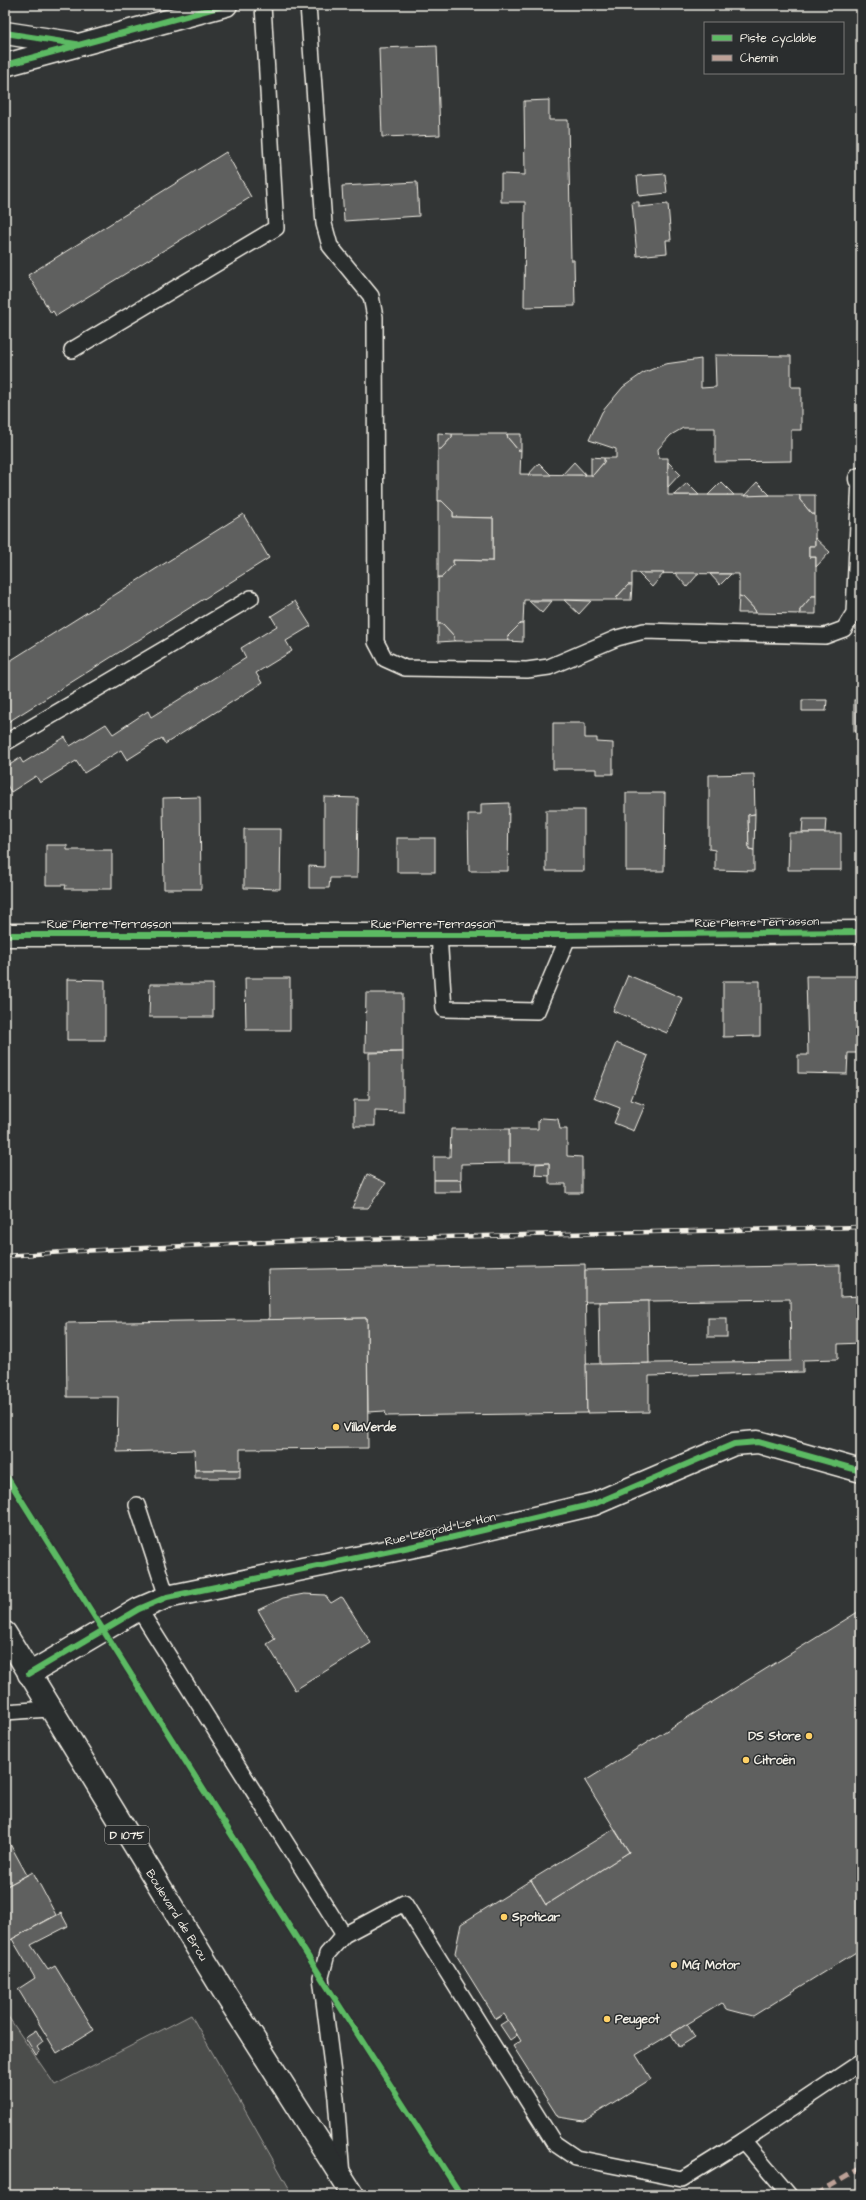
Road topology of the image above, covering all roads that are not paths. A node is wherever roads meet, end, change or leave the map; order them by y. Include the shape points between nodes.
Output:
1 (226, 5) edge
2 (262, 5) edge
3 (308, 5) edge
4 (192, 10) edge
5 (5, 33) edge
6 (80, 44) junction
7 (5, 65) edge
8 (72, 350) dead end
9 (860, 479) edge
10 (252, 598) dead end
11 (5, 743) edge
12 (861, 932) edge
13 (5, 935) edge
14 (439, 935) junction
15 (569, 935) junction
16 (861, 1471) edge
17 (137, 1505) dead end
18 (167, 1597) junction
19 (139, 1609) junction
20 (5, 1634) edge
21 (29, 1674) junction
22 (50, 1709) junction
23 (5, 1712) edge
24 (344, 1935) junction
25 (861, 2062) edge
26 (743, 2141) junction
27 (348, 2187) edge
28 (789, 2195) edge

1 - 4 street
2 - 8 lane via 276,228
3 - 9 lane via 324,224 330,246 371,296 375,317 376,642 385,659 405,668 527,670 549,667 617,638 644,631 825,636 844,629 854,613
4 - 6 street
5 - 6 street
6 - 7 street
10 - 11 lane
12 - 15 street, Rue Pierre Terrasson
13 - 14 street, Rue Pierre Terrasson
14 - 15 street, Rue Pierre Terrasson
14 - 15 lane via 444,1009 537,1011
16 - 18 street, Rue Léopold Le Hon via 758,1442 734,1444 594,1504 424,1544
17 - 18 lane
18 - 19 street, Rue Léopold Le Hon
19 - 21 street, Rue Léopold Le Hon
19 - 24 lane
20 - 21 street, Boulevard de Brou / D 1075
21 - 22 street, Boulevard de Brou / D 1075
22 - 23 lane
22 - 27 street, Boulevard de Brou / D 1075 via 230,2002
24 - 26 lane via 404,1903 554,2143 576,2158 682,2179
24 - 27 lane via 327,1954 322,1977
25 - 26 lane
26 - 28 lane

